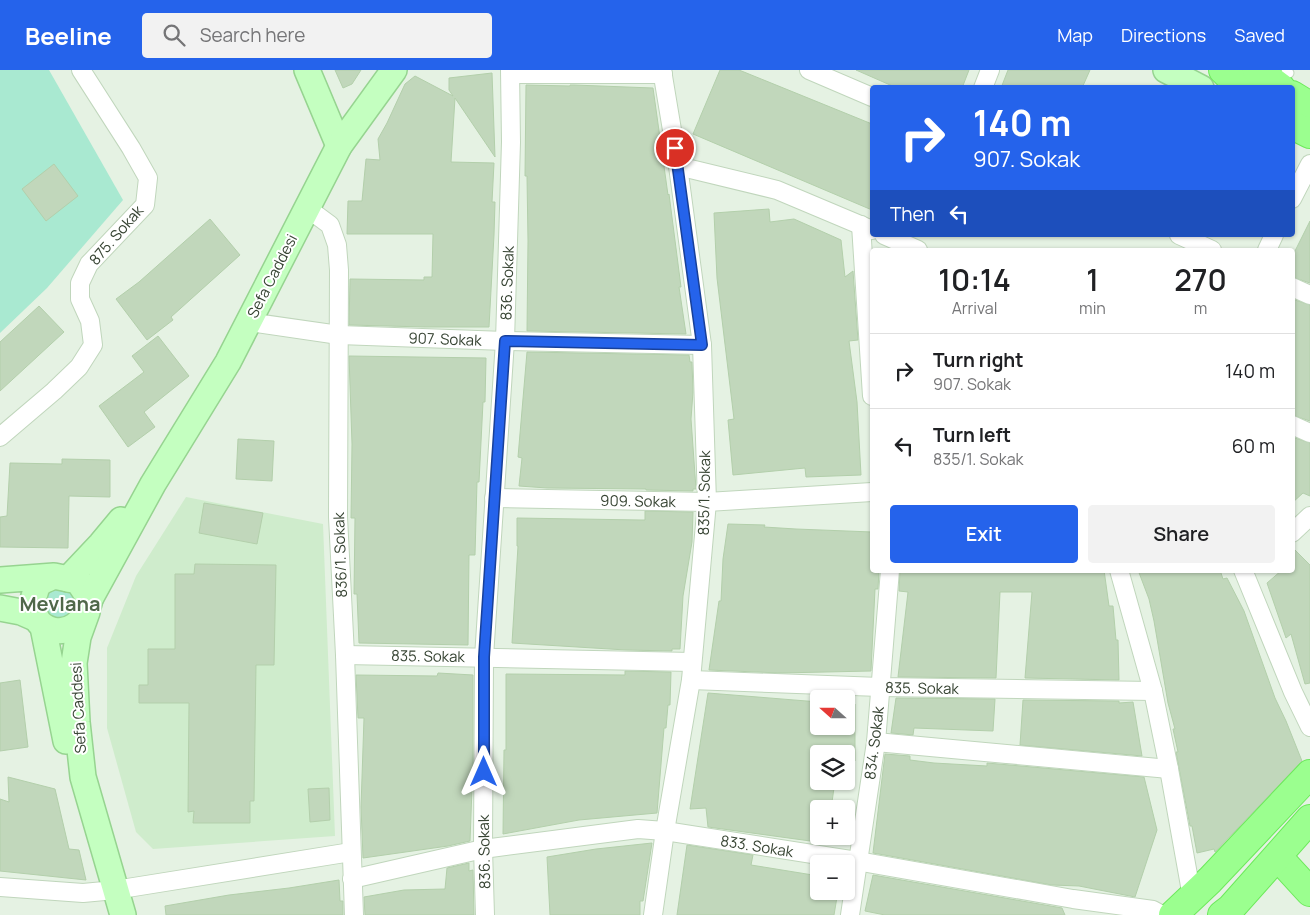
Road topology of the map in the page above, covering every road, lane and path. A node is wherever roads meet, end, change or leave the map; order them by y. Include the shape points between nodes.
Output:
1 (80, 70) edge
2 (306, 70) edge
3 (394, 70) edge
4 (809, 70) edge
5 (990, 70) edge
6 (1166, 70) edge
7 (1222, 70) edge
8 (1257, 70) edge
9 (510, 72) edge
10 (662, 72) edge
11 (1287, 81) edge
12 (984, 85) edge
13 (1195, 85) edge
14 (1238, 85) edge
15 (1295, 90) edge
16 (870, 96) edge
17 (1310, 106) edge
18 (1295, 126) edge
19 (1310, 134) edge
20 (339, 146) junction
21 (1310, 164) edge
22 (678, 166) junction
23 (1295, 193) edge
24 (307, 208) junction
25 (867, 228) edge
26 (891, 237) edge
27 (1183, 237) edge
28 (916, 244) edge
29 (1208, 248) edge
30 (1295, 288) edge
31 (1310, 295) edge
32 (249, 322) junction
33 (870, 329) edge
34 (339, 335) junction
35 (505, 341) junction
36 (702, 345) junction
37 (1295, 426) edge
38 (1310, 433) edge
39 (0, 437) edge
40 (153, 484) junction
41 (870, 492) edge
42 (494, 498) junction
43 (707, 502) junction
44 (1310, 516) edge
45 (1295, 530) edge
46 (890, 573) edge
47 (1120, 573) edge
48 (1247, 573) edge
49 (61, 577) junction
50 (0, 580) edge
51 (88, 605) junction
52 (0, 608) edge
53 (40, 623) junction
54 (345, 655) junction
55 (484, 657) junction
56 (691, 671) junction
57 (880, 687) junction
58 (1153, 691) junction
59 (1310, 727) edge
60 (876, 742) junction
61 (1169, 769) junction
62 (1310, 774) edge
63 (82, 777) junction
64 (1310, 820) edge
65 (665, 831) junction
66 (483, 849) junction
67 (351, 852) junction
68 (1278, 857) junction
69 (857, 862) junction
70 (352, 879) junction
71 (0, 887) edge
72 (115, 890) junction
73 (1310, 892) edge
74 (1182, 906) edge
75 (123, 915) edge
76 (354, 915) edge
77 (486, 915) edge
78 (653, 915) edge
79 (850, 915) edge
80 (1162, 915) edge
81 (1222, 915) edge

1 - 39 street, 875. Sokak via 148,178 145,206 89,264 80,283 80,299 90,321 93,344 79,367
2 - 20 street
3 - 20 street, Sefa Caddesi
4 - 16 street
5 - 12 street
6 - 13 street
7 - 14 main road
8 - 11 main road
9 - 10 street
9 - 35 street, 836. Sokak
10 - 22 street, 835/1. Sokak
15 - 17 main road
18 - 19 main road
20 - 24 street, Sefa Caddesi
21 - 23 street
22 - 25 street via 777,190
22 - 36 street, 835/1. Sokak
24 - 32 street, Sefa Caddesi
24 - 34 street, 836/1. Sokak via 330,225 335,234 339,270
25 - 33 street
26 - 28 street
27 - 29 street
30 - 31 street
32 - 34 street, 907. Sokak
32 - 40 street, Sefa Caddesi
34 - 35 street, 907. Sokak
34 - 54 street, 836/1. Sokak via 338,516
35 - 36 street, 907. Sokak
35 - 42 street, 836. Sokak
36 - 43 street, 835/1. Sokak
37 - 38 street
40 - 49 street, Sefa Caddesi via 101,544
40 - 51 street, Sefa Caddesi
41 - 43 street, 909. Sokak
42 - 43 street, 909. Sokak
42 - 55 street, 836. Sokak
43 - 56 street, 835/1. Sokak
44 - 45 street
46 - 57 street, 834. Sokak
47 - 58 street
48 - 59 street via 1293,692
49 - 50 street
49 - 51 street via 78,581
49 - 53 street, Sefa Caddesi via 39,584 32,606
51 - 53 street via 74,628 50,630
51 - 63 street, Sefa Caddesi via 74,663
52 - 53 street via 20,612
53 - 63 street, Sefa Caddesi via 64,736
54 - 55 street, 835. Sokak
54 - 67 street, 836/1. Sokak
55 - 56 street, 835. Sokak
55 - 66 street, 836. Sokak
56 - 57 street, 835. Sokak
56 - 65 street, 835/1. Sokak
57 - 58 street, 835. Sokak
57 - 60 street, 834. Sokak
58 - 61 street
60 - 61 street
60 - 69 street, 834. Sokak
61 - 74 street
62 - 74 main road
63 - 72 street, Sefa Caddesi
64 - 68 main road
65 - 66 street, 833. Sokak via 638,829
65 - 69 street, 833. Sokak
65 - 78 street, 835/1. Sokak
66 - 70 street, 833. Sokak
66 - 77 street, 836. Sokak
67 - 70 street, 836/1. Sokak
67 - 72 street
68 - 73 main road
68 - 81 main road
69 - 79 street, 834. Sokak
69 - 80 street, 833. Sokak via 1153,910
70 - 76 street, 836/1. Sokak
71 - 72 street via 83,893
72 - 75 street, Sefa Caddesi

